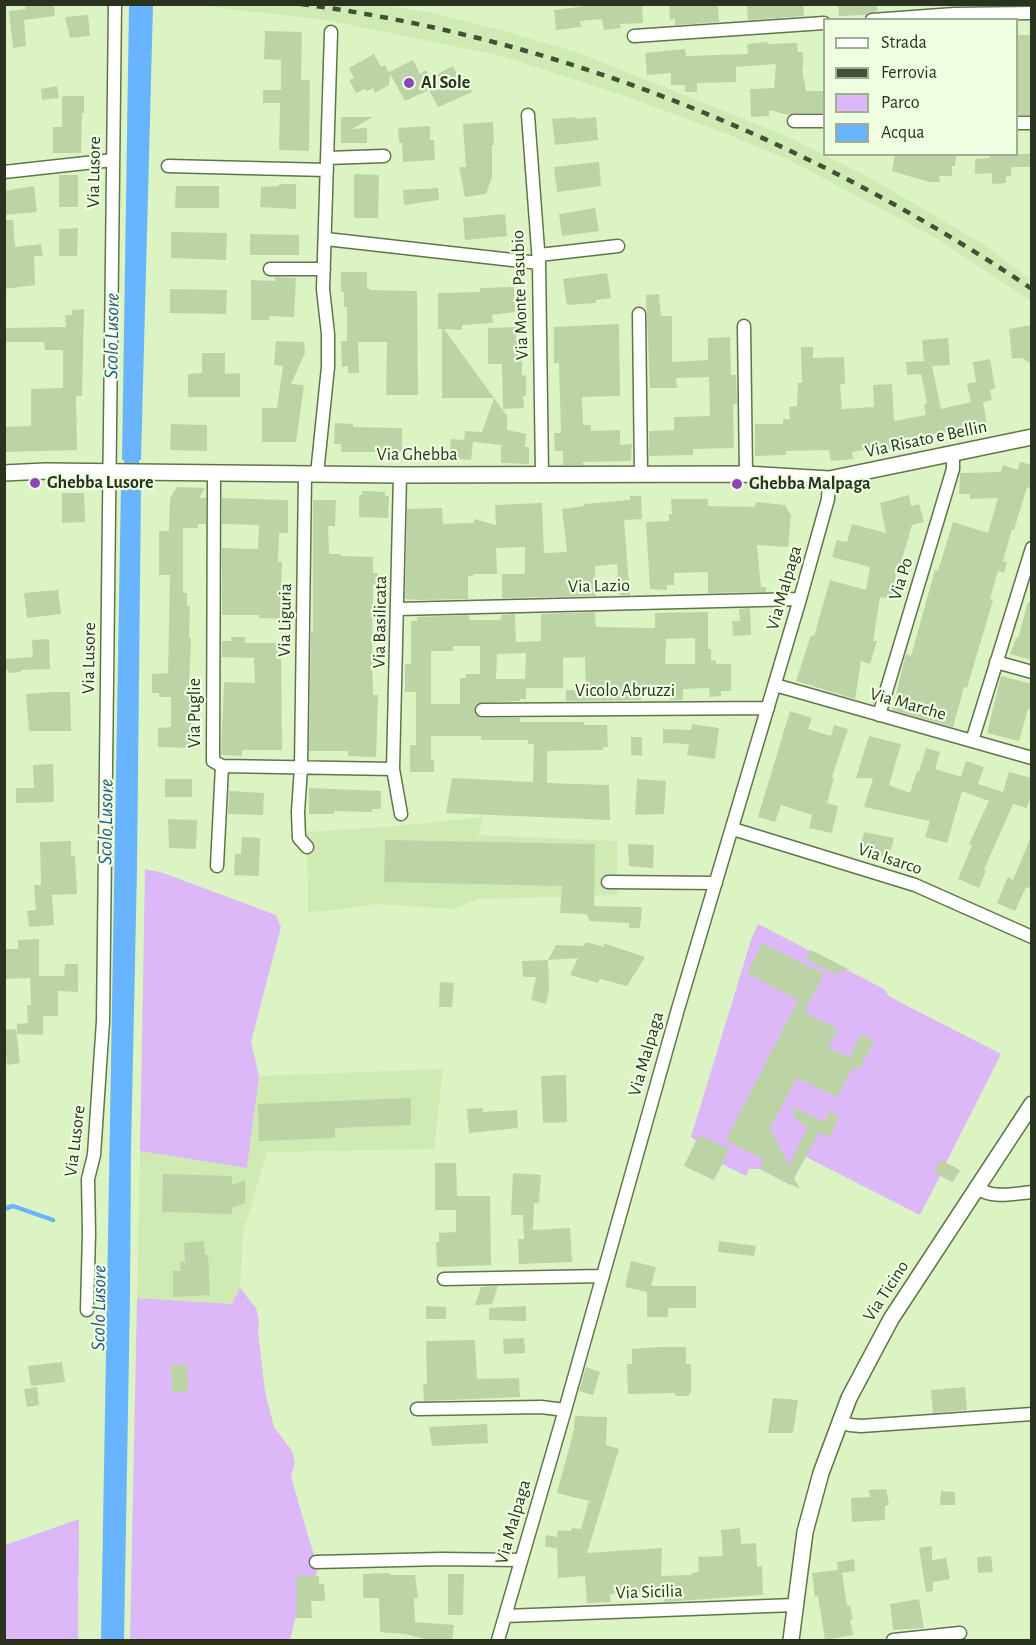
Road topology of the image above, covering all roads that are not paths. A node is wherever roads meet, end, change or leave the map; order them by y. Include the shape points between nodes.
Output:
1 (115, 4) edge
2 (1032, 13) edge
3 (900, 18) edge
4 (823, 23) edge
5 (331, 32) dead end
6 (634, 36) dead end
7 (528, 115) dead end
8 (794, 121) dead end
9 (823, 122) edge
10 (384, 156) dead end
11 (112, 160) junction
12 (327, 164) junction
13 (168, 166) dead end
14 (4, 172) edge
15 (326, 239) junction
16 (618, 246) dead end
17 (539, 259) junction
18 (270, 269) dead end
19 (324, 269) junction
20 (639, 315) dead end
21 (744, 326) dead end
22 (1032, 437) edge
23 (954, 453) junction
24 (4, 473) edge
25 (111, 473) junction
26 (641, 473) junction
27 (214, 474) junction
28 (311, 474) junction
29 (542, 474) junction
30 (746, 474) junction
31 (400, 475) junction
32 (829, 479) junction
33 (1032, 548) edge
34 (1027, 580) edge
35 (800, 599) junction
36 (398, 609) junction
37 (996, 662) junction
38 (1032, 672) edge
39 (775, 685) junction
40 (768, 708) junction
41 (482, 710) dead end
42 (879, 715) junction
43 (972, 741) junction
44 (1032, 758) edge
45 (222, 766) junction
46 (301, 766) junction
47 (393, 769) junction
48 (401, 814) dead end
49 (733, 829) junction
50 (307, 847) dead end
51 (217, 866) dead end
52 (608, 882) dead end
53 (716, 883) junction
54 (1032, 937) edge
55 (1032, 1104) edge
56 (977, 1188) junction
57 (1032, 1192) edge
58 (603, 1276) junction
59 (444, 1279) dead end
60 (87, 1310) dead end
61 (417, 1409) dead end
62 (565, 1410) junction
63 (1032, 1413) edge
64 (839, 1420) junction
65 (521, 1560) junction
66 (316, 1562) dead end
67 (795, 1605) junction
68 (505, 1616) junction
69 (960, 1633) dead end
70 (498, 1641) edge
71 (791, 1641) edge
72 (893, 1641) edge

1 - 11 street, Via Lusore
2 - 3 street
4 - 6 street
5 - 12 street, Via Liguria
7 - 17 street, Via Monte Pasubio
8 - 9 street
10 - 12 street
11 - 14 street
11 - 25 street, Via Lusore
12 - 13 street
12 - 15 street, Via Liguria
15 - 17 street
15 - 19 street, Via Liguria
16 - 17 street
17 - 29 street, Via Monte Pasubio
18 - 19 street
19 - 28 street, Via Liguria via 328,367
20 - 26 street
21 - 30 street
22 - 23 street, Via Risato e Bellin
23 - 32 street, Via Risato e Bellin
23 - 42 street, Via Po via 953,469
24 - 25 street, Via Ghebba
25 - 27 street, Via Ghebba
25 - 60 street, Via Lusore via 103,1021 94,1155 88,1179
26 - 29 street, Via Ghebba
26 - 30 street, Via Ghebba
27 - 28 street, Via Ghebba
27 - 45 street, Via Puglie via 213,761
28 - 31 street, Via Ghebba
28 - 46 street, Via Liguria
29 - 31 street, Via Ghebba
30 - 32 street, Via Ghebba
31 - 36 street, Via Basilicata
32 - 35 street, Via Malpaga via 828,499
33 - 34 street
34 - 37 street
35 - 36 street, Via Lazio
35 - 39 street, Via Malpaga
36 - 47 street, Via Basilicata
37 - 38 street
37 - 43 street
39 - 40 street, Via Malpaga
39 - 42 street, Via Marche
40 - 41 street, Vicolo Abruzzi
40 - 49 street, Via Malpaga
42 - 43 street, Via Marche
43 - 44 street, Via Marche
45 - 46 street, Via Puglie
45 - 51 street
46 - 47 street, Via Puglie
46 - 50 street, Via Liguria via 299,838
47 - 48 street
49 - 53 street, Via Malpaga
49 - 54 street, Via Isarco via 915,885
52 - 53 street
53 - 58 street, Via Malpaga
55 - 56 street, Via Ticino
56 - 57 street via 995,1195
56 - 64 street, Via Ticino via 876,1343
58 - 59 street
58 - 62 street, Via Malpaga
61 - 62 street
62 - 65 street, Via Malpaga
63 - 64 street via 861,1426
64 - 67 street, Via Ticino via 805,1532
65 - 66 street
65 - 68 street, Via Malpaga
67 - 68 street, Via Sicilia
67 - 71 street, Via Ticino
68 - 70 street, Via Malpaga
69 - 72 street

